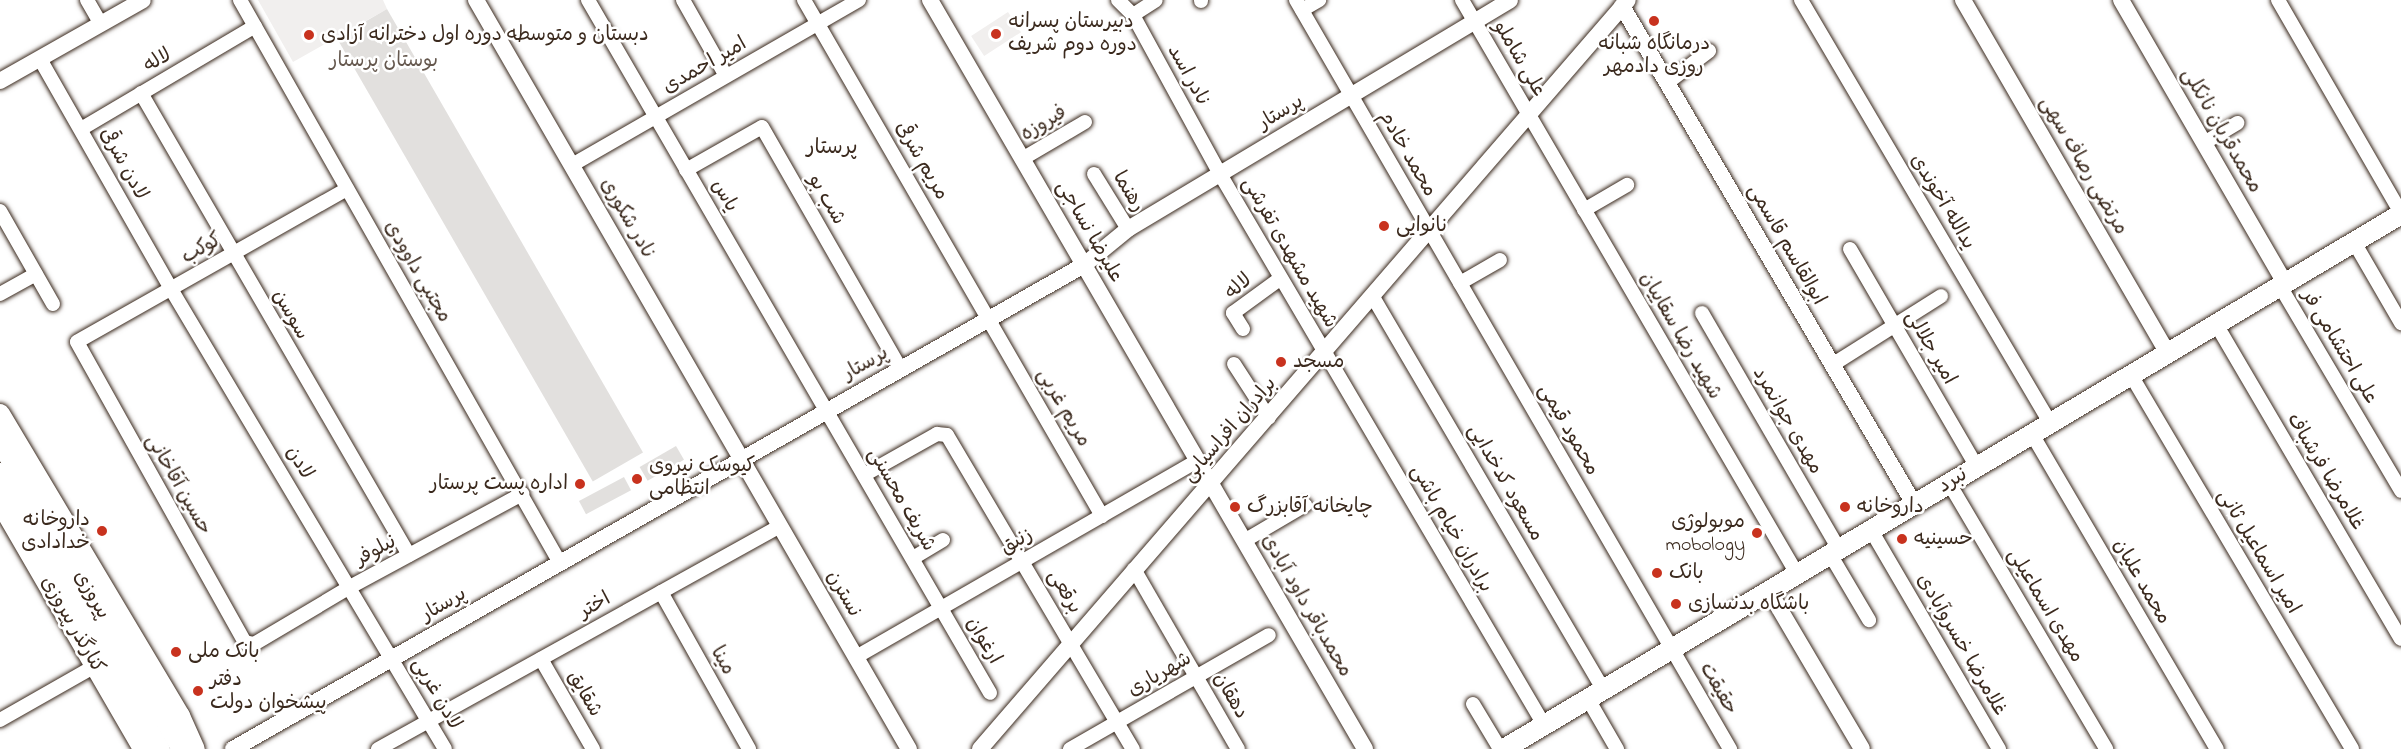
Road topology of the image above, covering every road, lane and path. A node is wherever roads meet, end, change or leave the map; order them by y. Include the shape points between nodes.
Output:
1 (87, 0) edge
2 (143, 0) edge
3 (240, 0) edge
4 (476, 0) edge
5 (588, 0) edge
6 (683, 0) edge
7 (804, 0) edge
8 (859, 0) edge
9 (930, 0) edge
10 (1118, 0) edge
11 (1156, 0) edge
12 (1319, 0) edge
13 (1462, 0) edge
14 (1510, 0) edge
15 (1801, 0) edge
16 (1963, 0) edge
17 (2121, 0) edge
18 (2278, 0) edge
19 (1625, 3) edge
20 (1299, 5) edge
21 (1133, 15) junction
22 (1474, 22) junction
23 (101, 24) junction
24 (818, 24) junction
25 (255, 26) junction
26 (1709, 51) dead end
27 (40, 59) junction
28 (726, 76) junction
29 (0, 81) edge
30 (1667, 83) junction
31 (141, 93) junction
32 (1351, 95) junction
33 (656, 117) junction
34 (1530, 117) junction
35 (1085, 122) dead end
36 (2237, 123) dead end
37 (81, 129) junction
38 (2204, 143) junction
39 (1022, 159) junction
40 (572, 165) junction
41 (686, 170) junction
42 (1094, 174) dead end
43 (1220, 174) junction
44 (1627, 185) dead end
45 (347, 189) junction
46 (1584, 210) junction
47 (0, 211) edge
48 (2401, 214) edge
49 (1128, 229) junction
50 (1430, 231) junction
51 (2354, 242) junction
52 (1850, 249) dead end
53 (232, 255) junction
54 (1500, 260) dead end
55 (1084, 265) junction
56 (36, 274) junction
57 (1281, 279) junction
58 (1460, 283) junction
59 (2282, 284) junction
60 (171, 289) junction
61 (0, 294) edge
62 (1941, 296) dead end
63 (1373, 297) junction
64 (53, 304) dead end
65 (1702, 313) dead end
66 (990, 319) junction
67 (2401, 323) edge
68 (2216, 324) junction
69 (1895, 326) junction
70 (1243, 329) dead end
71 (76, 342) joint
72 (1325, 353) junction
73 (2168, 353) junction
74 (1234, 364) dead end
75 (1832, 365) junction
76 (900, 368) junction
77 (2131, 375) junction
78 (828, 411) junction
79 (0, 414) edge
80 (1269, 418) junction
81 (2050, 423) junction
82 (2032, 434) junction
83 (0, 441) edge
84 (741, 460) junction
85 (1197, 461) junction
86 (1977, 467) junction
87 (0, 473) edge
88 (864, 475) junction
89 (1949, 483) junction
90 (1211, 485) junction
91 (2401, 490) edge
92 (522, 494) junction
93 (0, 502) edge
94 (1914, 504) junction
95 (1305, 505) dead end
96 (1102, 516) junction
97 (780, 526) junction
98 (1871, 530) junction
99 (943, 540) dead end
100 (1244, 541) junction
101 (26, 546) junction
102 (1835, 552) junction
103 (409, 555) junction
104 (912, 558) junction
105 (1023, 561) junction
106 (560, 563) junction
107 (1134, 569) junction
108 (1797, 574) junction
109 (66, 586) junction
110 (350, 587) junction
111 (1768, 591) junction
112 (661, 592) junction
113 (942, 608) junction
114 (1869, 620) dead end
115 (1269, 635) dead end
116 (2401, 639) edge
117 (1071, 642) junction
118 (249, 645) joint
119 (1672, 649) junction
120 (856, 657) junction
121 (392, 658) junction
122 (541, 659) junction
123 (95, 666) junction
124 (1196, 677) junction
125 (990, 693) dead end
126 (1596, 694) junction
127 (1473, 704) dead end
128 (0, 720) edge
129 (429, 721) junction
130 (1117, 722) junction
131 (1544, 725) junction
132 (143, 749) edge
133 (159, 749) edge
134 (182, 749) edge
135 (195, 749) edge
136 (233, 749) edge
137 (378, 749) edge
138 (445, 749) edge
139 (593, 749) edge
140 (749, 749) edge
141 (909, 749) edge
142 (980, 749) edge
143 (1070, 749) edge
144 (1133, 749) edge
145 (1238, 749) edge
146 (1365, 749) edge
147 (1502, 749) edge
148 (1617, 749) edge
149 (1730, 749) edge
150 (1862, 749) edge
151 (1999, 749) edge
152 (2106, 749) edge
153 (2217, 749) edge
154 (2352, 749) edge

1 - 23 street
2 - 23 street
3 - 25 street, مجتبی داوودی
4 - 40 street, نادر شکوری
5 - 33 street, یاس
6 - 28 street
7 - 24 street, مریم شرقی
8 - 24 street, امیر احمدی
9 - 39 street, علیرضا نساجی
10 - 21 street, نادر اسد
11 - 21 street
12 - 20 street
13 - 22 street, علی شاملو
14 - 22 street, پرستار
15 - 81 street, یدالله آخوندی
16 - 73 street, مرتضی رصاف سهی
17 - 38 street, محمدقربان نانکلی
18 - 48 street
19 - 30 street, ابوالقاسم قاسمی
19 - 34 street, برادران افراسیابی
20 - 32 street, محمد خادم
21 - 43 street, نادر اسد
22 - 32 street, پرستار
22 - 34 street, علی شاملو
23 - 27 street
24 - 28 street, امیر احمدی
24 - 66 street, مریم شرقی
25 - 31 street, لاله
25 - 45 street, مجتبی داوودی
26 - 30 street
27 - 29 street
27 - 37 street, لادن شرقی
28 - 33 street, امیر احمدی
30 - 75 street, ابوالقاسم قاسمی
31 - 37 street, لاله
31 - 53 street, سوسن
32 - 43 street, پرستار
32 - 50 street, محمد خادم
33 - 40 street, امیر احمدی
33 - 41 street, یاس
34 - 46 street, شهید رضا سقاییان
34 - 50 street, برادران افراسیابی
35 - 39 street, فیروزه
36 - 38 street
37 - 60 street, لادن شرقی
38 - 59 street, محمدقربان نانکلی
39 - 55 street, علیرضا نساجی
40 - 84 street, نادر شکوری
41 - 76 street, شب بو via 762,128
41 - 78 street, یاس
42 - 49 street, رهنما
43 - 49 street, پرستار
43 - 57 street, شهید مشهدی تفرشی
44 - 46 street
45 - 53 street, کوکب
45 - 92 street, مجتبی داوودی
46 - 108 street, شهید رضا سقاییان
47 - 56 street
48 - 51 main road, نبرد
49 - 55 street, پرستار
50 - 58 street, محمود قیمی
50 - 63 street, برادران افراسیابی
51 - 59 main road, نبرد
51 - 67 street
52 - 69 street, امیر جلالی
53 - 60 street, کوکب
53 - 103 street, سوسن
54 - 58 street
55 - 66 street, پرستار
55 - 85 street, علیرضا نساجی
56 - 61 street
56 - 64 street
57 - 70 street, لاله via 1233,313
57 - 72 street, شهید مشهدی تفرشی
58 - 119 street, محمود قیمی
59 - 68 main road, نبرد
59 - 91 street, علی احتشامی فر
60 - 71 street, کوکب
60 - 110 street, لادن
62 - 69 street
63 - 72 street, برادران افراسیابی
63 - 126 street, مسعود کدخدایی
65 - 102 street, مهدی جوانمرد
66 - 76 street, پرستار
66 - 96 street, مریم غربی
68 - 73 main road, نبرد
68 - 116 street, غلامرضا فرشباف
69 - 75 street
69 - 86 street, امیر جلالی
71 - 118 street, حسین آقاخانی
72 - 80 street, برادران افراسیابی
72 - 131 street, برادران خیام باشی
73 - 77 main road, نبرد
74 - 80 street
75 - 94 street, ابوالقاسم قاسمی
76 - 78 street, پرستار
77 - 81 main road, نبرد
77 - 154 street, امیر اسماعیل ثانی
78 - 84 street, پرستار
78 - 88 street, شریف محسنی
79 - 135 main road via 180,716
80 - 90 street, برادران افراسیابی
81 - 82 main road, نبرد
82 - 86 main road, نبرد
82 - 153 street, محمد علیان
83 - 134 main road, پیروزی
84 - 97 street, نسترن
84 - 106 street, پرستار
85 - 90 street, علیرضا نساجی
85 - 96 street, زنبق
86 - 89 main road, نبرد
87 - 109 main road, پیروزی
88 - 104 street, شریف محسنی
88 - 105 street, برقعی via 942,432
89 - 94 main road, نبرد
89 - 152 street, مهدی اسماعیلی
90 - 100 street, محمدباقر داود آبادی
90 - 107 street, برادران افراسیابی
92 - 103 street, نیلوفر
92 - 106 street, مجتبی داوودی
93 - 101 main road, کنارگذر پیروزی
94 - 98 main road, نبرد
95 - 100 street
96 - 105 street, زنبق
97 - 112 street, اختر
97 - 120 street, نسترن
98 - 102 main road, نبرد
98 - 151 street, غلامرضا خسروآبادی
99 - 104 street
100 - 146 street, محمدباقر داود آبادی
101 - 109 main road
101 - 123 main road, کنارگذر پیروزی
102 - 108 main road, نبرد
102 - 114 street, مهدی جوانمرد
103 - 110 street, نیلوفر
104 - 113 street, شریف محسنی
105 - 113 street, زنبق
105 - 117 street, برقعی
106 - 121 street, پرستار
107 - 117 street, برادران افراسیابی
107 - 124 street, دهقان
108 - 111 main road, نبرد
109 - 133 main road, پیروزی
110 - 118 street, نیلوفر
110 - 121 street, لادن
111 - 119 main road, نبرد
111 - 150 street
112 - 122 street, اختر
112 - 140 street, مینا
113 - 120 street, زنبق
113 - 125 street, ارغوان
115 - 124 street, شهریاری
117 - 130 street, برقعی
117 - 142 street, برادران افراسیابی
119 - 126 main road, نبرد
119 - 149 street, حقیقت
120 - 141 street, نسترن
121 - 129 street, لادن غربی
121 - 136 street, پرستار
122 - 129 street, اختر
122 - 139 street, شقایق
123 - 128 street
123 - 132 main road, کنارگذر پیروزی
124 - 130 street, شهریاری
124 - 145 street, دهقان
126 - 131 main road, نبرد
126 - 148 street, مسعود کدخدایی
127 - 147 street
129 - 137 street, اختر
129 - 138 street, لادن غربی
130 - 143 street, شهریاری
130 - 144 street, برقعی
131 - 147 main road, نبرد

